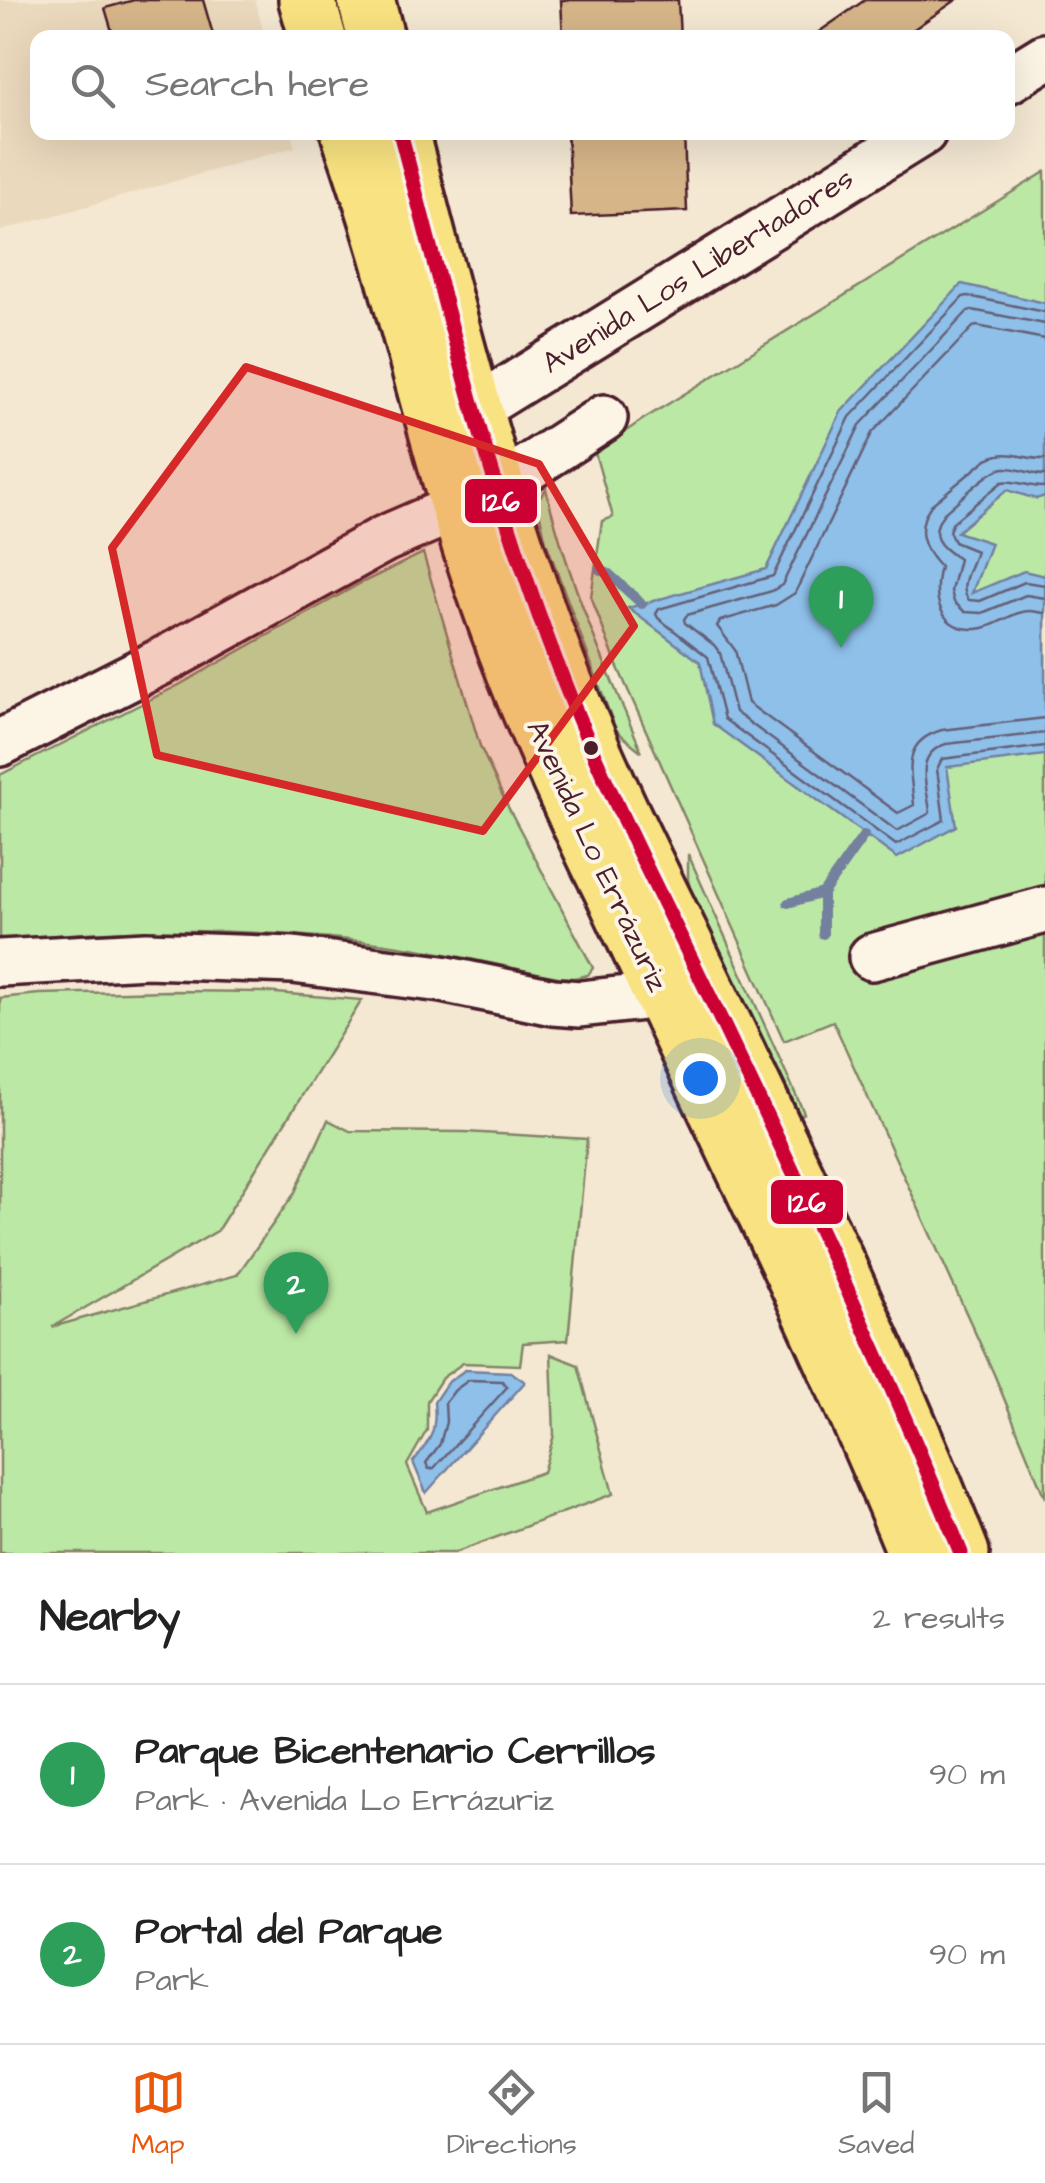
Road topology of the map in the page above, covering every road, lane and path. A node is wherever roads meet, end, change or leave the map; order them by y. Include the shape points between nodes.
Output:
1 (307, 0) edge
2 (366, 0) edge
3 (316, 30) edge
4 (374, 30) edge
5 (1045, 57) edge
6 (1015, 76) edge
7 (352, 140) edge
8 (402, 140) edge
9 (910, 140) edge
10 (474, 410) junction
11 (604, 418) dead end
12 (478, 497) junction
13 (0, 743) edge
14 (1045, 910) edge
15 (872, 957) dead end
16 (0, 963) edge
17 (659, 990) junction
18 (916, 1553) edge
19 (961, 1553) edge

1 - 3 main road
2 - 4 main road
5 - 6 street
7 - 12 main road, Avenida Lo Errázuriz
8 - 10 main road, Avenida Lo Errázuriz
9 - 10 street, Avenida Los Libertadores
10 - 12 main road, Avenida Lo Errázuriz
11 - 12 street
12 - 13 street via 384,539
12 - 17 main road, Avenida Lo Errázuriz via 501,637 548,756
12 - 19 main road, Avenida Lo Errázuriz via 794,1172
14 - 15 street
16 - 17 street via 146,955 293,960 580,1004
17 - 18 main road, Avenida Lo Errázuriz

